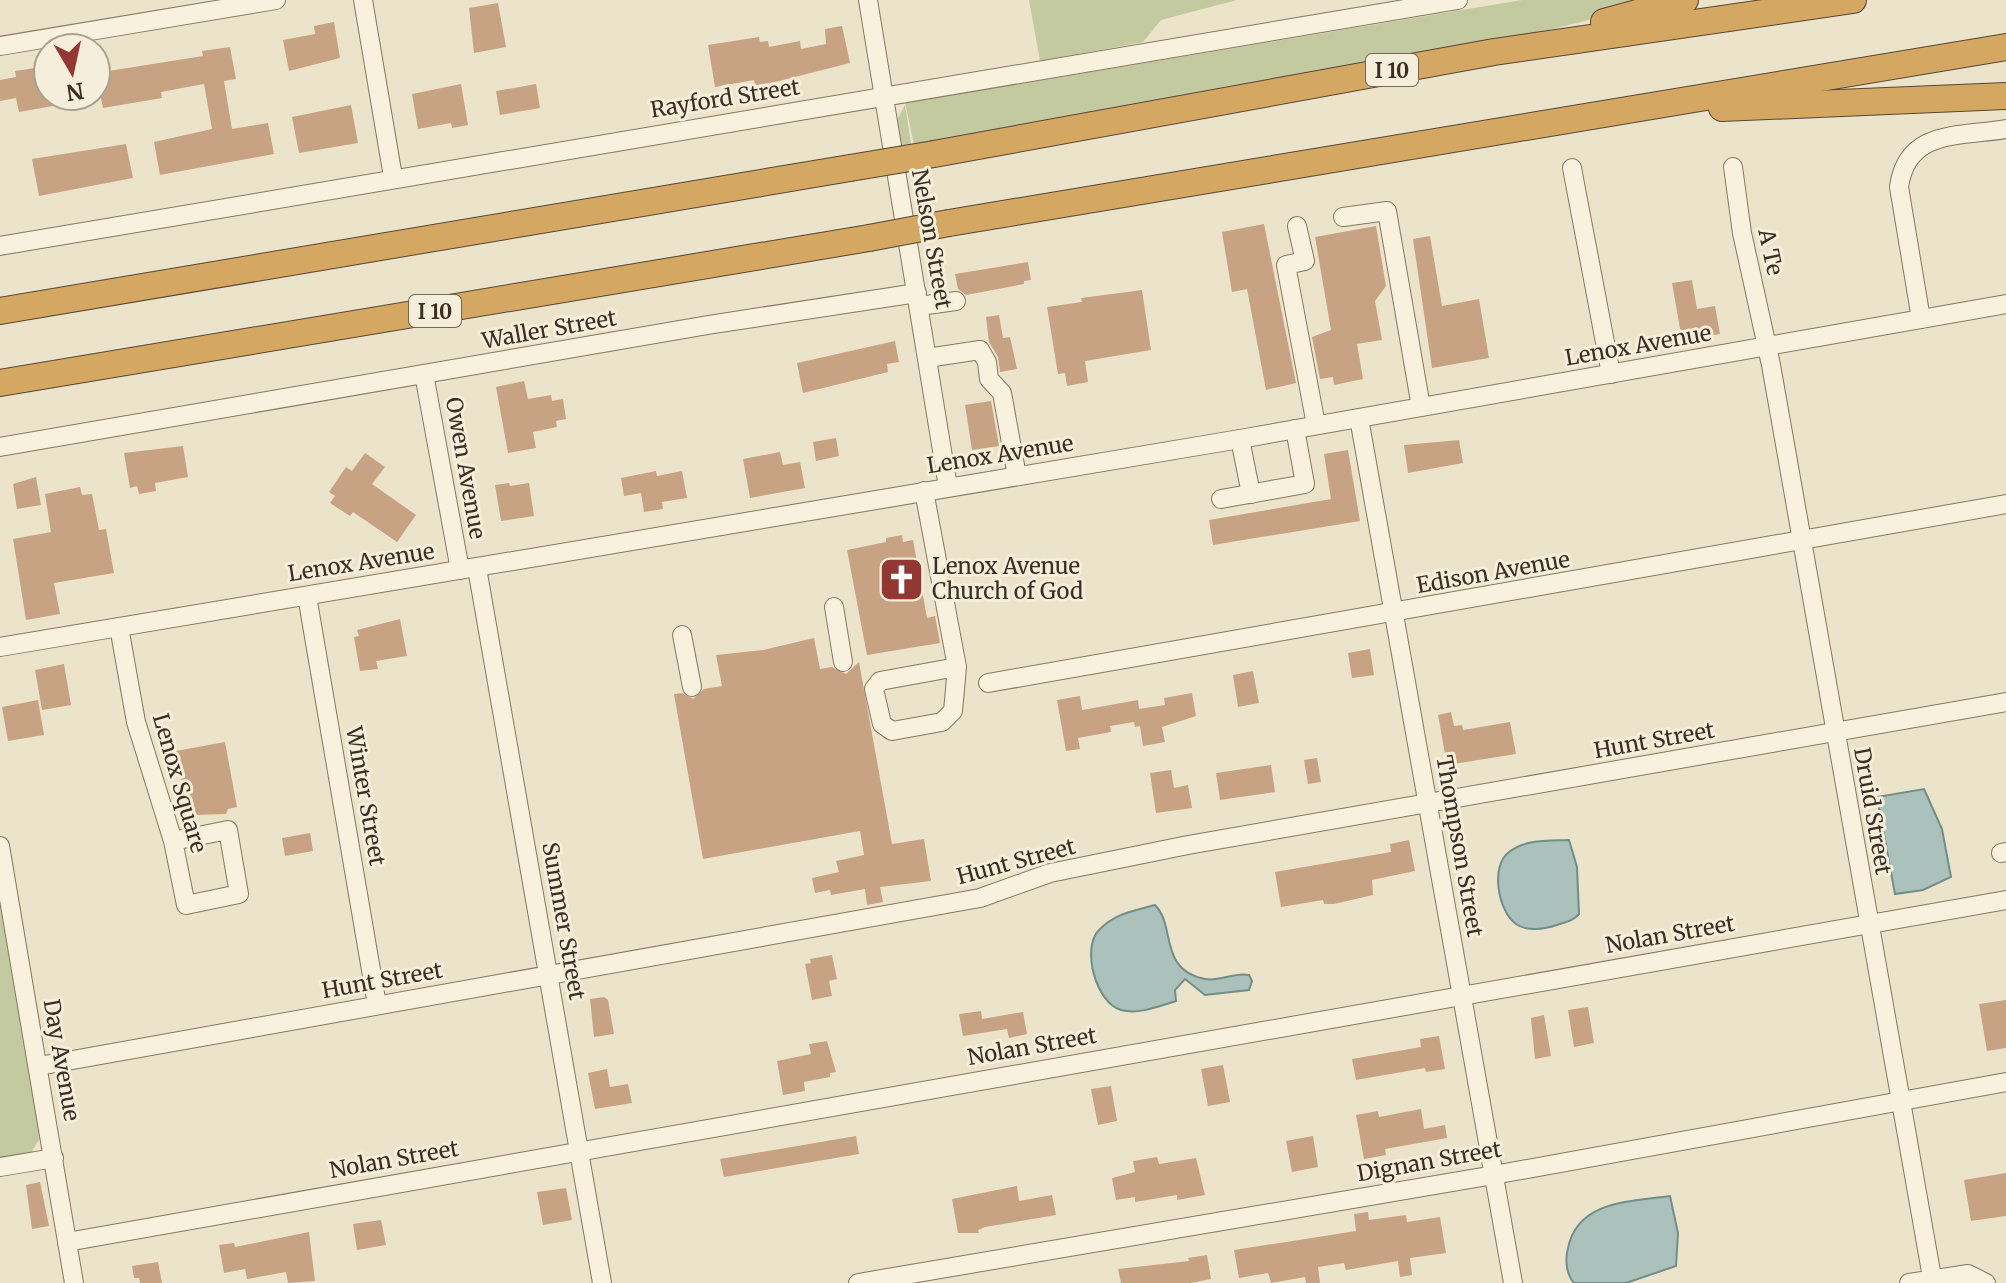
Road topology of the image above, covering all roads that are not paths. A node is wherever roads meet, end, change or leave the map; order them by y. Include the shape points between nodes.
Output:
1 (276, 0) edge
2 (363, 0) edge
3 (868, 0) edge
4 (1458, 0) edge
5 (1685, 0) edge
6 (1853, 0) edge
7 (0, 46) edge
8 (2006, 47) edge
9 (1494, 52) junction
10 (885, 96) junction
11 (2006, 96) edge
12 (2006, 129) edge
13 (1452, 138) junction
14 (1733, 167) dead end
15 (1572, 168) dead end
16 (393, 177) junction
17 (1343, 217) dead end
18 (1297, 226) dead end
19 (0, 246) edge
20 (918, 300) junction
21 (956, 301) dead end
22 (2006, 304) edge
23 (0, 311) edge
24 (1921, 319) junction
25 (1767, 347) junction
26 (927, 358) junction
27 (424, 374) junction
28 (1611, 374) junction
29 (0, 383) edge
30 (1421, 407) junction
31 (1359, 418) junction
32 (1316, 425) junction
33 (1295, 429) junction
34 (1240, 439) junction
35 (0, 447) edge
36 (1017, 476) junction
37 (948, 487) junction
38 (924, 491) junction
39 (1251, 494) junction
40 (1221, 499) dead end
41 (2006, 504) edge
42 (664, 535) junction
43 (1801, 541) junction
44 (668, 555) dead end
45 (469, 569) junction
46 (307, 596) junction
47 (834, 607) dead end
48 (1395, 615) junction
49 (119, 627) junction
50 (682, 635) dead end
51 (0, 647) edge
52 (843, 662) dead end
53 (957, 667) junction
54 (988, 683) dead end
55 (692, 687) dead end
56 (2006, 702) edge
57 (1835, 732) junction
58 (1428, 806) junction
59 (173, 841) junction
60 (0, 846) edge
61 (2006, 900) edge
62 (1869, 924) junction
63 (549, 976) junction
64 (1462, 995) junction
65 (377, 1005) junction
66 (39, 1066) junction
67 (2006, 1082) edge
68 (1900, 1100) junction
69 (580, 1150) junction
70 (54, 1158) junction
71 (0, 1167) edge
72 (1494, 1175) junction
73 (67, 1242) junction
74 (2006, 1278) edge
75 (1932, 1281) edge
76 (1986, 1282) edge
77 (74, 1283) edge
78 (602, 1283) edge
79 (858, 1283) edge
80 (1513, 1283) edge
81 (1909, 1283) edge

1 - 7 street
2 - 16 street
3 - 10 street, Nelson Street
4 - 10 street, Rayford Street
5 - 9 highway
6 - 9 highway, I 10
8 - 13 highway, I 10
9 - 23 highway, I 10, bridge via 934,154
10 - 16 street, Rayford Street
10 - 20 street, Nelson Street
11 - 13 highway via 1718,109
12 - 24 street via 1926,142 1909,153 1899,187
13 - 29 highway, I 10, bridge
14 - 25 street, A Te
15 - 28 street
16 - 19 street, Rayford Street
17 - 30 street via 1387,211
18 - 32 street via 1305,261 1286,265
20 - 21 street, Waller Street
20 - 26 street, Nelson Street
20 - 27 street, Waller Street
22 - 24 street, Lenox Avenue
24 - 25 street, Lenox Avenue
25 - 28 street, Lenox Avenue
25 - 43 street, Druid Street
26 - 36 street via 984,353 989,379 1002,393
26 - 37 street, Nelson Street
27 - 35 street, Waller Street
27 - 45 street, Owen Avenue
28 - 30 street, Lenox Avenue
30 - 31 street, Lenox Avenue
31 - 32 street, Lenox Avenue
31 - 48 street, Thompson Street
32 - 33 street, Lenox Avenue
33 - 34 street, Lenox Avenue
33 - 39 street via 1305,484
34 - 36 street, Lenox Avenue
34 - 39 street
36 - 37 street, Lenox Avenue
37 - 38 street, Lenox Avenue
38 - 42 street, Lenox Avenue via 818,519
38 - 53 street
39 - 40 street
41 - 43 street, Edison Avenue
42 - 44 street
42 - 45 street, Lenox Avenue
43 - 48 street, Edison Avenue
43 - 57 street, Druid Street
45 - 46 street, Lenox Avenue
45 - 63 street, Summer Street
46 - 49 street, Lenox Avenue
46 - 65 street, Winter Street
47 - 52 street
48 - 54 street, Edison Avenue
48 - 58 street, Thompson Street
49 - 51 street, Lenox Avenue
49 - 59 street, Lenox Square via 144,758
50 - 55 street
53 - 53 street via 953,711 942,722 892,731 882,724 874,689 880,681
56 - 57 street, Hunt Street
57 - 58 street, Hunt Street
57 - 62 street, Druid Street
58 - 63 street, Hunt Street via 1412,804 1188,845 1050,873 980,898
58 - 64 street, Thompson Street
59 - 59 street, Lenox Square via 186,905 239,894 228,830
60 - 66 street, Day Avenue
61 - 62 street, Nolan Street
62 - 64 street, Nolan Street
62 - 68 street, Druid Street
63 - 65 street, Hunt Street
63 - 69 street, Summer Street
64 - 69 street, Nolan Street
64 - 72 street, Thompson Street
65 - 66 street, Hunt Street
66 - 70 street, Day Avenue
67 - 68 street, Dignan Street
68 - 72 street, Dignan Street
68 - 75 street, Druid Street
69 - 73 street, Nolan Street
69 - 78 street, Summer Street
70 - 71 street
70 - 73 street, Day Avenue
72 - 79 street, Dignan Street
72 - 80 street, Thompson Street
73 - 77 street, Day Avenue
74 - 76 street
75 - 76 street via 1968,1274
75 - 81 street

